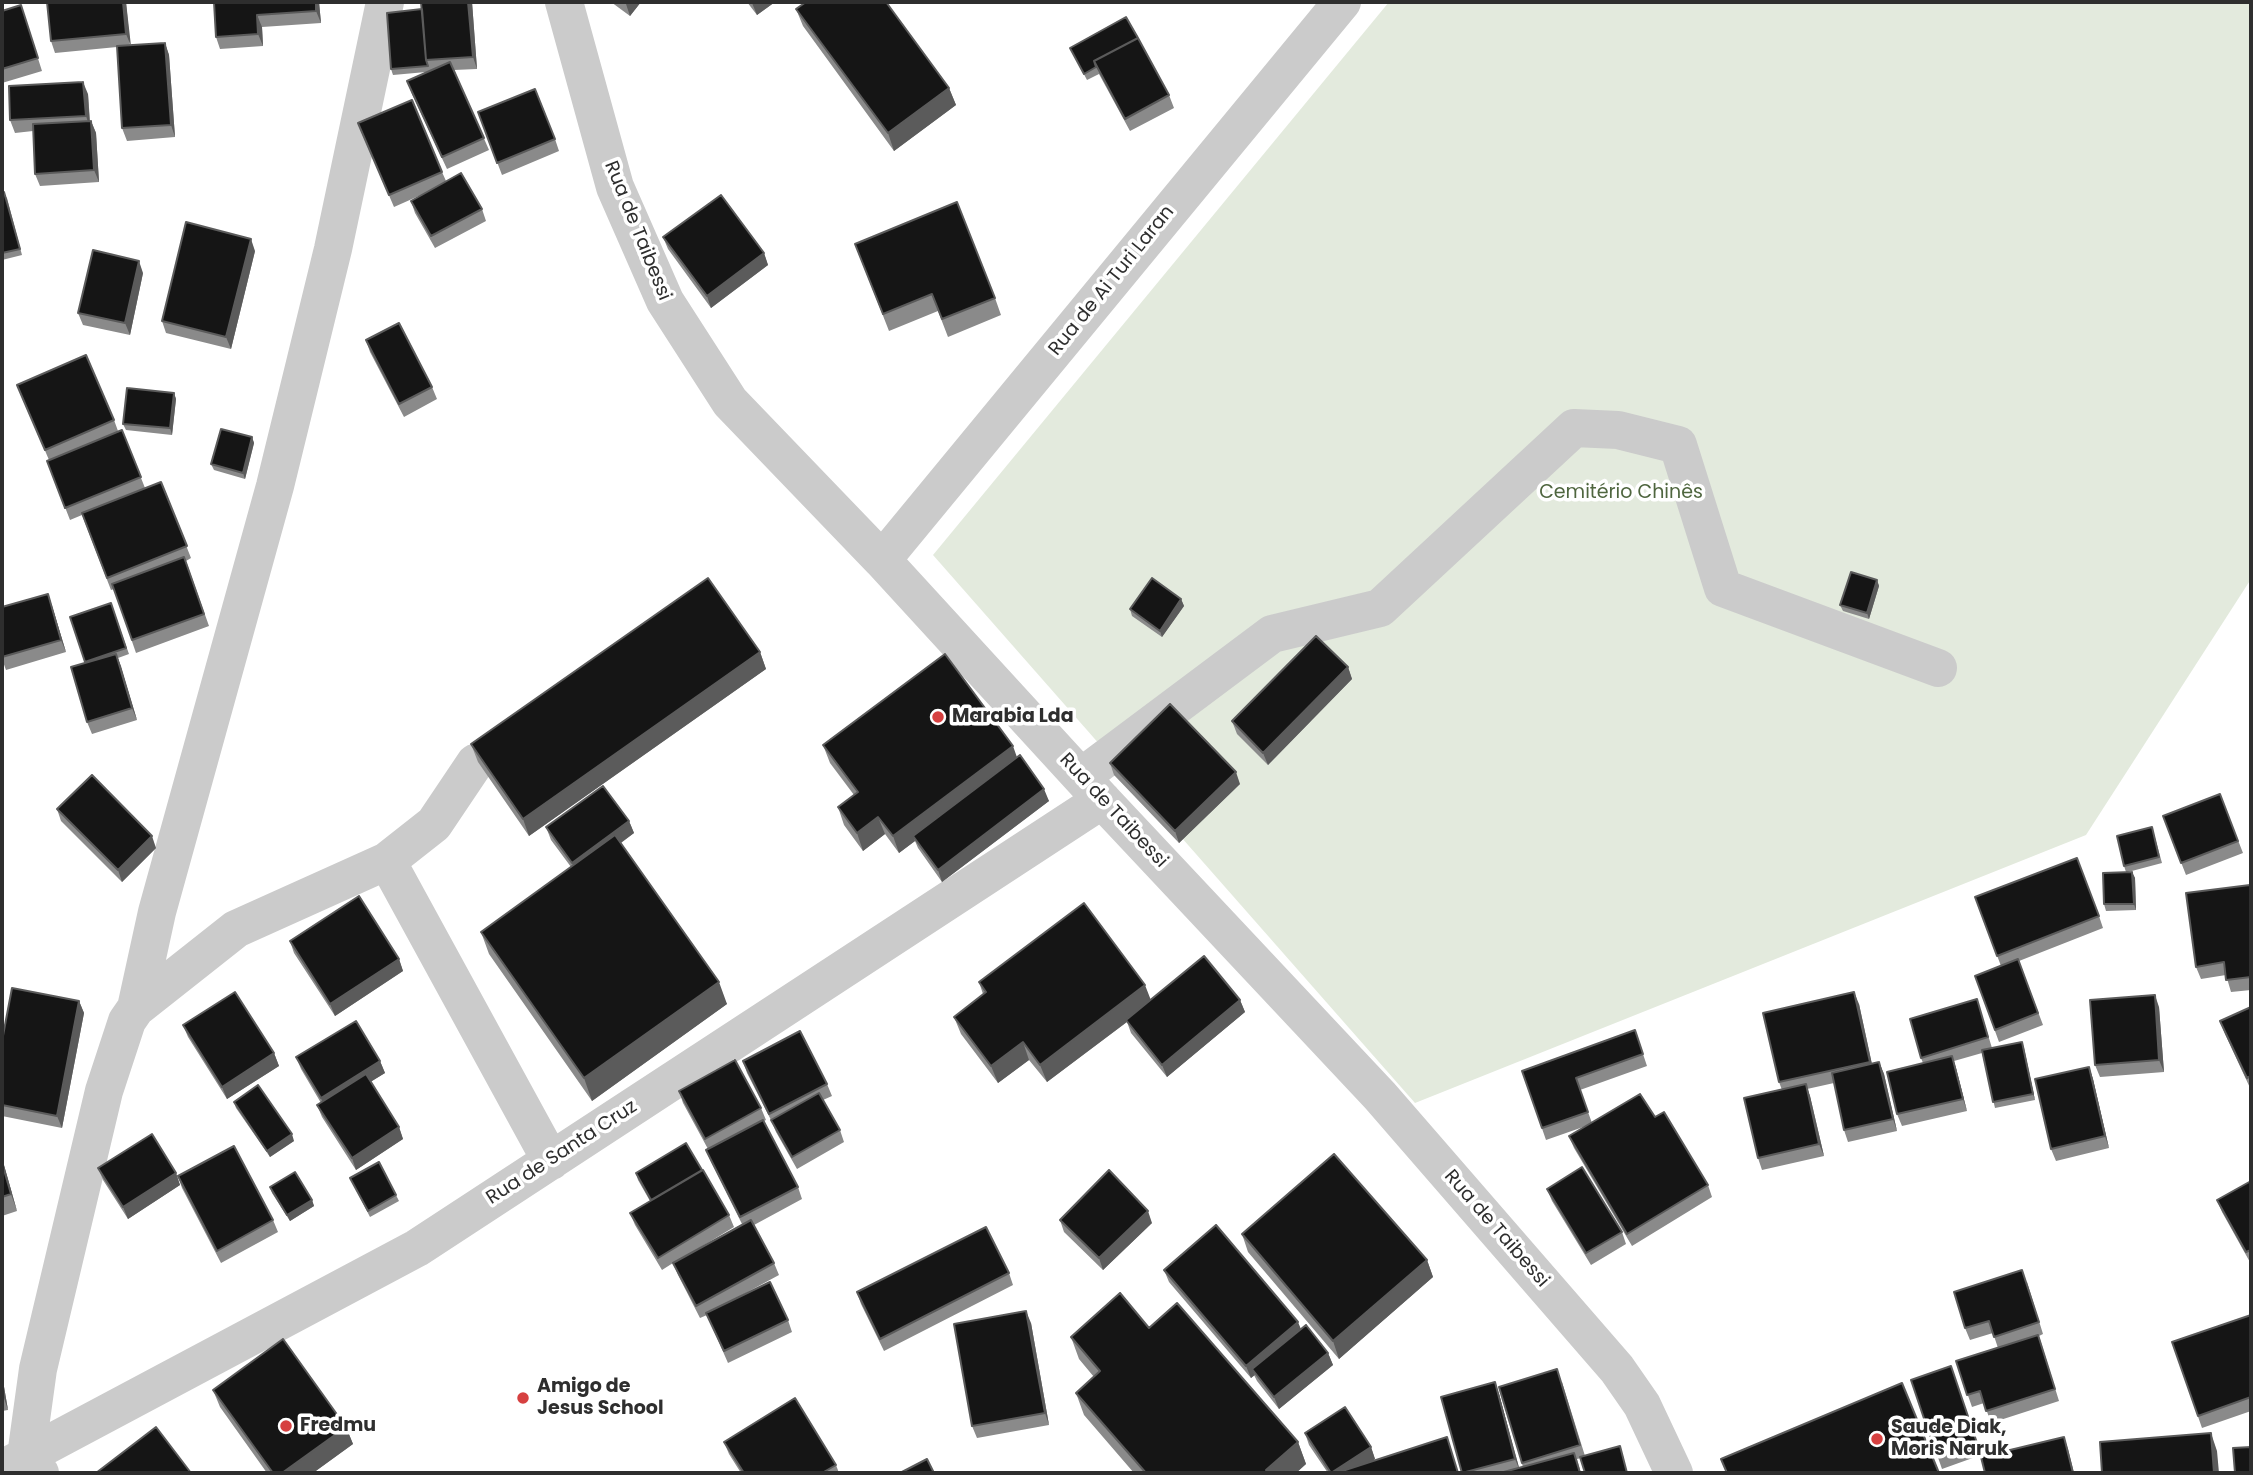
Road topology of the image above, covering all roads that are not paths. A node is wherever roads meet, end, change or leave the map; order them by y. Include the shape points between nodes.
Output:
1 (385, 2) edge
2 (564, 2) edge
3 (1342, 2) edge
4 (882, 560) junction
5 (1938, 668) dead end
6 (475, 763) edge
7 (1091, 789) junction
8 (387, 861) junction
9 (135, 1008) junction
10 (551, 1161) junction
11 (23, 1466) edge
12 (1674, 1473) edge

1 - 9 street via 333,250 278,473 157,912
2 - 4 street, Rua de Taibessi via 615,187 665,301 730,402
3 - 4 street, Rua de Ai Turi Laran
4 - 7 street, Rua de Taibessi
5 - 7 street, Rua de Santa Cruz via 1723,588 1678,445 1618,430 1574,428 1380,608 1272,634
6 - 8 street via 434,824
7 - 10 street, Rua de Santa Cruz
7 - 12 street, Rua de Taibessi via 1380,1096 1617,1369 1642,1405
8 - 9 street via 236,929
8 - 10 street
9 - 11 street via 104,1091 38,1369
10 - 11 street, Rua de Santa Cruz via 416,1248

